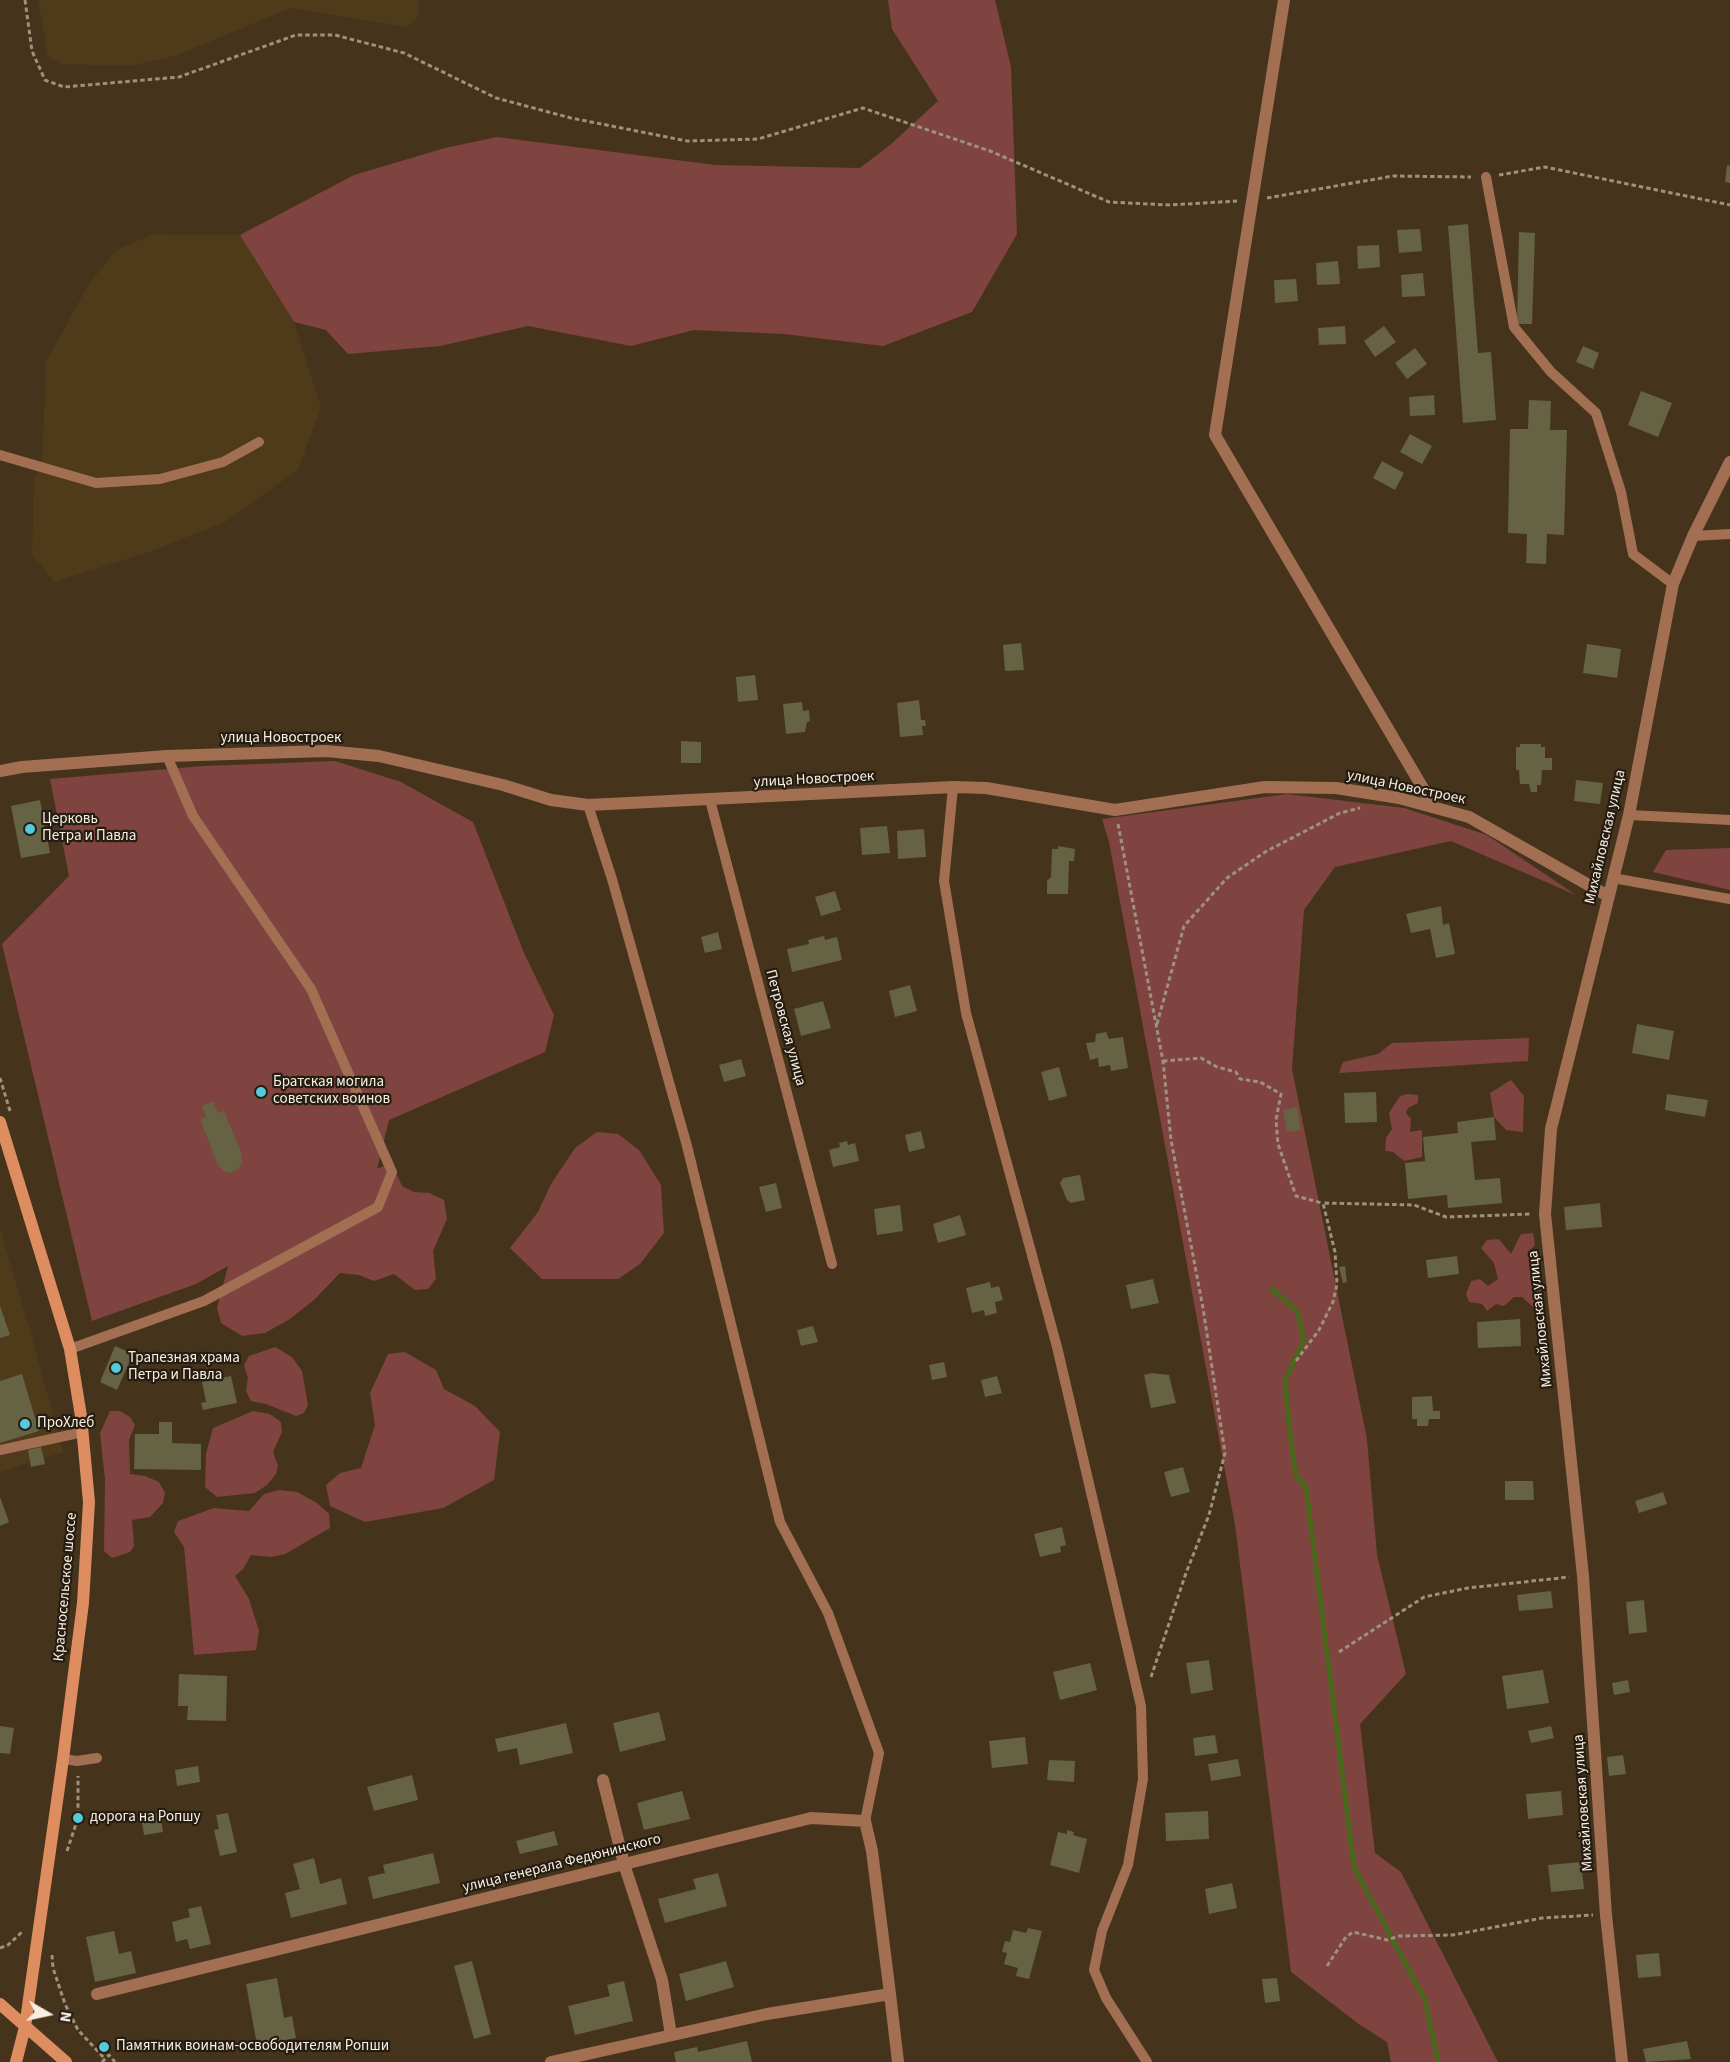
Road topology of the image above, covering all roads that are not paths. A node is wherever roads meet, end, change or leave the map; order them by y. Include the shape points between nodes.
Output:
1 (1284, 0) edge
2 (1486, 177) road end
3 (259, 442) dead end
4 (0, 455) edge
5 (1730, 462) edge
6 (1730, 534) edge
7 (1693, 536) junction
8 (1673, 584) junction
9 (167, 756) junction
10 (0, 771) edge
11 (953, 788) junction
12 (710, 800) junction
13 (588, 805) junction
14 (1434, 807) junction
15 (1629, 815) junction
16 (1730, 820) edge
17 (1613, 878) junction
18 (1608, 896) junction
19 (1730, 899) edge
20 (0, 1122) edge
21 (2, 1138) edge
22 (832, 1264) dead end
23 (70, 1349) junction
24 (83, 1432) junction
25 (0, 1450) edge
26 (97, 1758) dead end
27 (63, 1759) junction
28 (603, 1780) dead end
29 (865, 1821) junction
30 (624, 1864) junction
31 (97, 1994) dead end
32 (890, 1994) junction
33 (0, 2004) edge
34 (25, 2027) junction
35 (671, 2035) junction
36 (16, 2062) edge
37 (66, 2062) edge
38 (551, 2062) edge
39 (898, 2062) edge
40 (1147, 2062) edge
41 (1622, 2062) edge

1 - 14 street via 1215,435
2 - 8 lane via 1514,327 1551,372 1596,413 1621,492 1634,554
3 - 4 lane via 223,462 160,478 96,483
5 - 7 street, Михайловская улица
6 - 7 lane
7 - 8 street, Михайловская улица
8 - 15 street, Михайловская улица
9 - 10 street, улица Новостроек
9 - 13 street, улица Новостроек via 326,751 379,756 551,800
9 - 23 lane via 192,816 312,989 392,1172 378,1207 204,1301
11 - 12 street, улица Новостроек
11 - 14 street, улица Новостроек via 986,788 1115,810 1265,787 1336,788
11 - 40 lane via 944,882 966,1013 1057,1347 1141,1706 1143,1779 1128,1865 1102,1931 1094,1970 1106,1998
12 - 13 street, улица Новостроек
12 - 22 lane, Петровская улица
13 - 29 lane via 687,1146 780,1522 828,1613 879,1753
14 - 18 street, улица Новостроек via 1469,817
15 - 16 lane
15 - 17 street, Михайловская улица
17 - 18 street, Михайловская улица
17 - 19 lane
18 - 41 street, Михайловская улица via 1551,1129 1545,1214 1583,1576 1606,1915
20 - 21 main road, Красносельское шоссе
21 - 23 main road, Красносельское шоссе
23 - 24 main road, Красносельское шоссе
24 - 25 lane
24 - 27 main road, Красносельское шоссе via 89,1502 84,1591
26 - 27 lane
27 - 34 main road, Красносельское шоссе
28 - 30 street
29 - 30 street, улица генерала Федюнинского via 811,1818
29 - 32 street
30 - 31 street, улица генерала Федюнинского
30 - 35 street via 662,1980
32 - 35 street
32 - 39 street
33 - 34 main road
34 - 36 main road, Красносельское шоссе
34 - 37 main road
35 - 38 street

